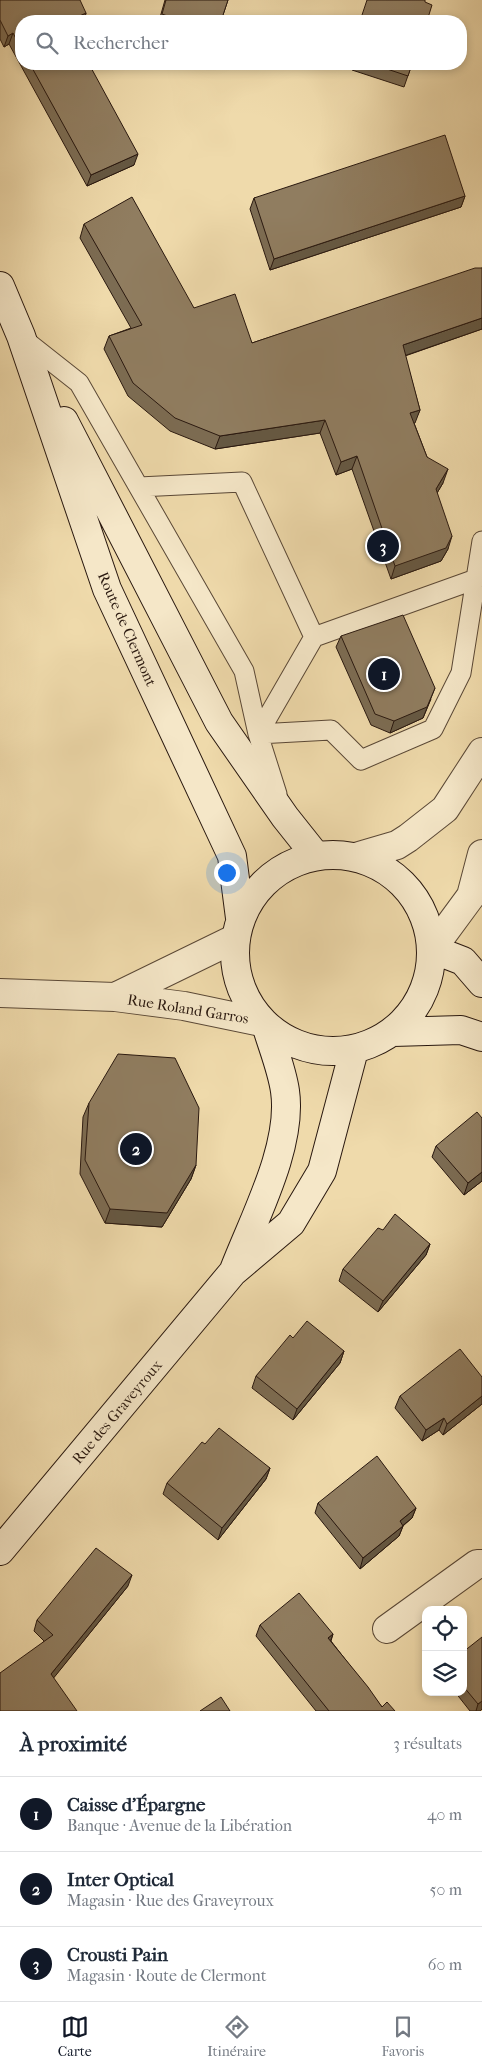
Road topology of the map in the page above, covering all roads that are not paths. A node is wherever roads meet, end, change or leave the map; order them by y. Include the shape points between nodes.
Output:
1 (0, 286) edge
2 (20, 336) junction
3 (138, 487) junction
4 (482, 541) edge
5 (476, 580) junction
6 (314, 637) junction
7 (258, 734) junction
8 (482, 752) edge
9 (285, 817) junction
10 (482, 854) edge
11 (316, 856) junction
12 (356, 857) junction
13 (237, 928) junction
14 (432, 949) junction
15 (482, 983) edge
16 (0, 993) edge
17 (115, 997) junction
18 (264, 1025) junction
19 (394, 1032) junction
20 (482, 1037) edge
21 (354, 1050) junction
22 (233, 1272) junction
23 (0, 1551) edge
24 (482, 1564) edge
25 (387, 1629) dead end

1 - 2 main road, Route de Clermont
2 - 3 lane via 79,383
2 - 9 main road, Route de Clermont via 219,722
2 - 13 main road, Route de Clermont via 107,589 232,856
3 - 6 lane via 242,482
3 - 7 lane via 244,671
4 - 5 lane
5 - 6 lane
5 - 7 lane via 461,673 433,729 361,760 331,730
6 - 7 lane
7 - 9 lane
8 - 12 main road via 445,809 397,845
9 - 11 main road, Route de Clermont
10 - 14 main road via 471,896
11 - 12 main road
11 - 13 main road via 284,867 257,889
12 - 14 main road via 385,870 410,890 425,918
13 - 17 main road, Rue Roland Garros
13 - 18 main road, Route de Clermont via 235,969 244,997
14 - 15 main road via 463,962
14 - 19 main road via 428,980 415,1009
16 - 17 main road, Rue Roland Garros
17 - 18 main road, Rue Roland Garros via 184,1006
18 - 21 main road via 293,1044 323,1052
18 - 22 main road, Rue des Graveyroux via 285,1091 285,1124 277,1162
19 - 20 main road via 461,1030
19 - 21 main road
21 - 22 main road, Rue des Graveyroux via 322,1171 291,1223
22 - 23 main road, Rue des Graveyroux
24 - 25 main road via 477,1564

